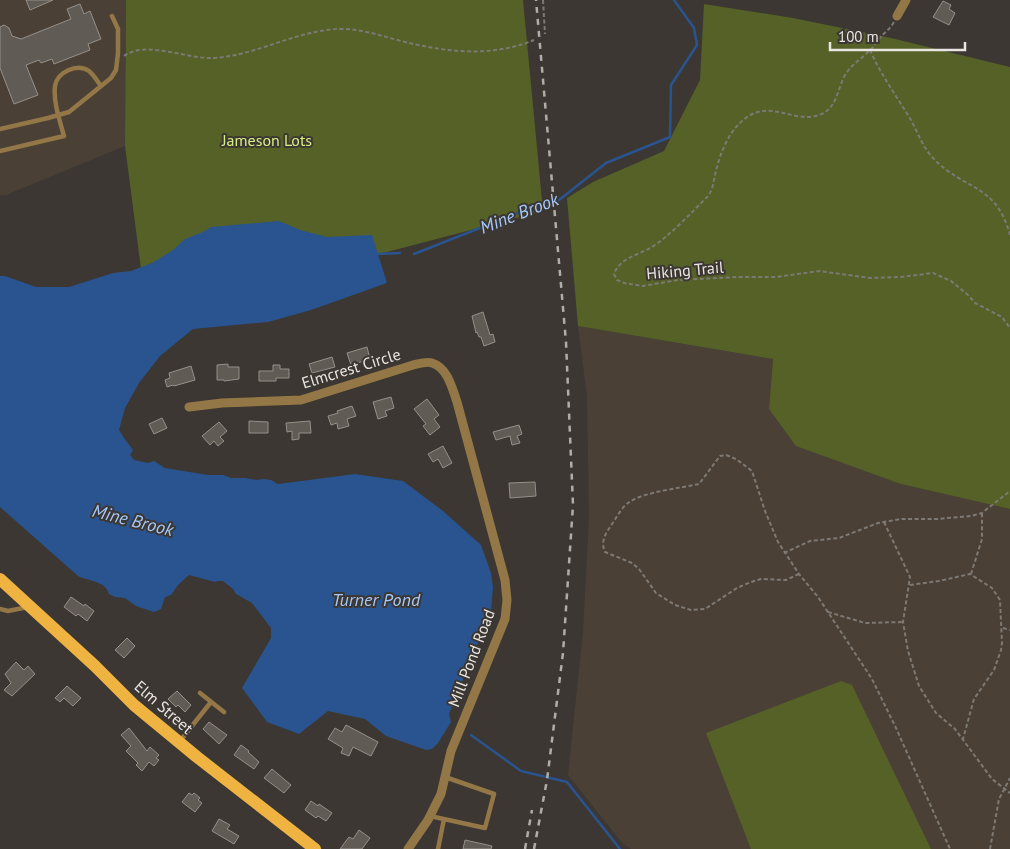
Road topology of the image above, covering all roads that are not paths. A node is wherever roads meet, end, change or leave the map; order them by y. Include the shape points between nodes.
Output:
1 (906, 0) edge
2 (112, 16) dead end
3 (897, 16) road end
4 (101, 86) junction
5 (59, 115) junction
6 (0, 128) edge
7 (0, 151) edge
8 (431, 362) joint
9 (189, 408) dead end
10 (0, 579) edge
11 (29, 607) junction
12 (0, 609) edge
13 (200, 693) dead end
14 (211, 702) junction
15 (224, 712) dead end
16 (179, 742) junction
17 (445, 777) junction
18 (430, 816) junction
19 (444, 819) junction
20 (315, 849) edge
21 (408, 849) edge
22 (438, 849) edge

1 - 3 street
2 - 4 lane via 118,29 118,61 113,75
4 - 5 lane via 71,110
4 - 5 lane via 85,69 76,68 62,74 55,86
5 - 6 lane
5 - 7 lane via 64,136
8 - 9 street, Elmcrest Circle via 301,400 222,402
8 - 17 street, Mill Pond Road via 443,369 457,402 505,580 507,600 505,618 451,751
10 - 11 main road, Elm Street
11 - 12 lane via 8,611
11 - 16 main road, Elm Street via 134,705
13 - 14 lane
14 - 15 lane
14 - 16 lane
16 - 20 main road, Elm Street
17 - 18 street, Mill Pond Road
17 - 19 lane via 494,794 485,828
18 - 19 lane
18 - 21 street, Mill Pond Road
19 - 22 lane

